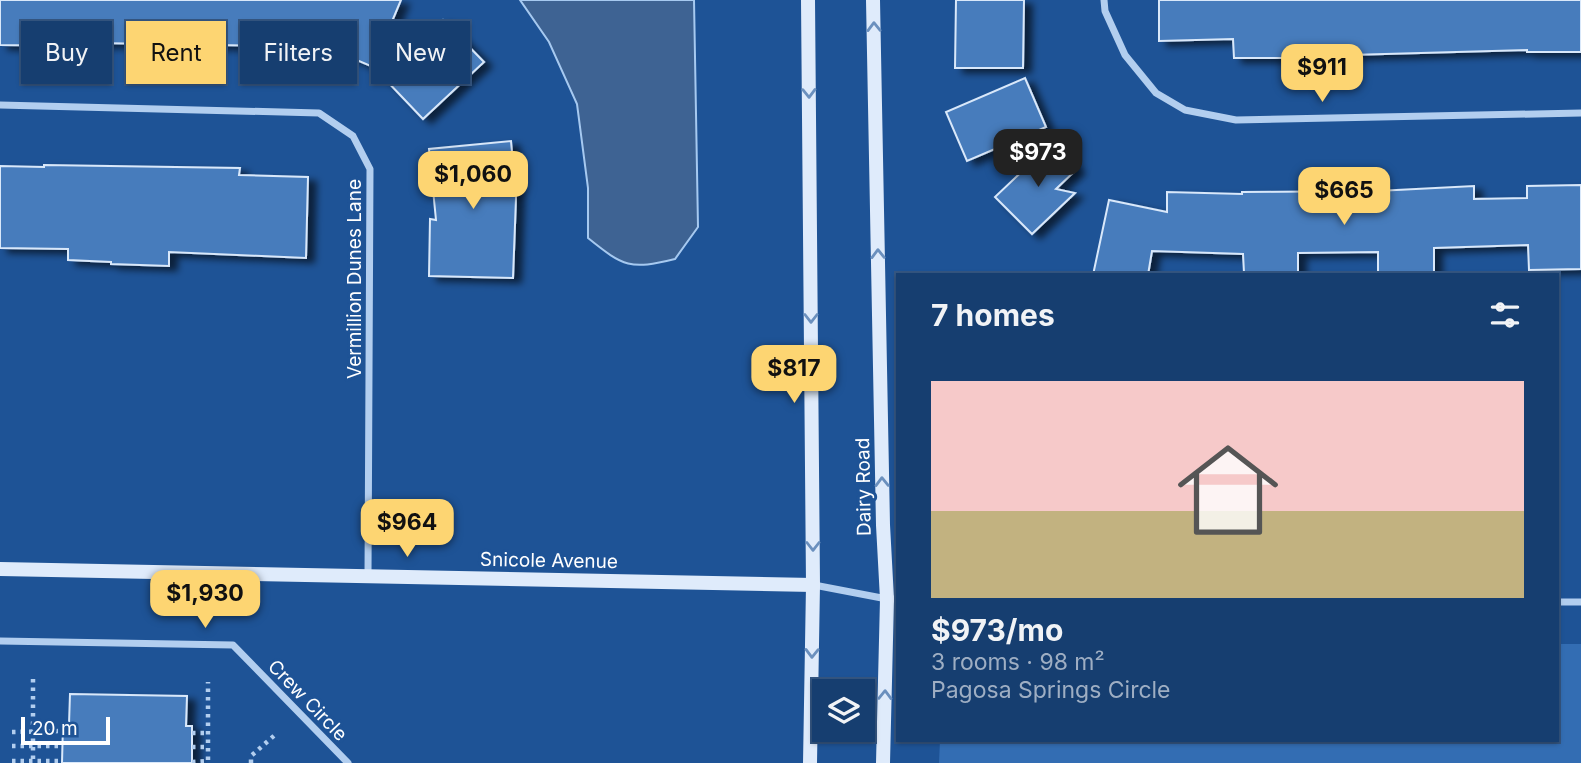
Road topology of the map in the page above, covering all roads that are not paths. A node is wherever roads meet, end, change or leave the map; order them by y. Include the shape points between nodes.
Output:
1 (808, 0) edge
2 (873, 0) edge
3 (1104, 0) edge
4 (0, 105) edge
5 (1581, 113) edge
6 (0, 569) edge
7 (368, 576) junction
8 (813, 585) junction
9 (892, 599) edge
10 (1559, 602) edge
11 (1581, 602) edge
12 (0, 641) edge
13 (348, 763) edge
14 (810, 763) edge
15 (883, 763) edge

1 -> 8 street
9 -> 2 street, Dairy Road via 883,525
3 - 5 street via 1125,55 1156,93 1185,110 1236,120
4 - 7 street, Vermillion Dunes Lane via 319,113 353,136 370,169
6 - 7 street, Snicole Avenue
7 - 8 street, Snicole Avenue
8 - 9 street, Snicole Avenue
8 -> 14 street
15 -> 9 street, Dairy Road
10 - 11 street
12 - 13 street, Crew Circle via 233,645

